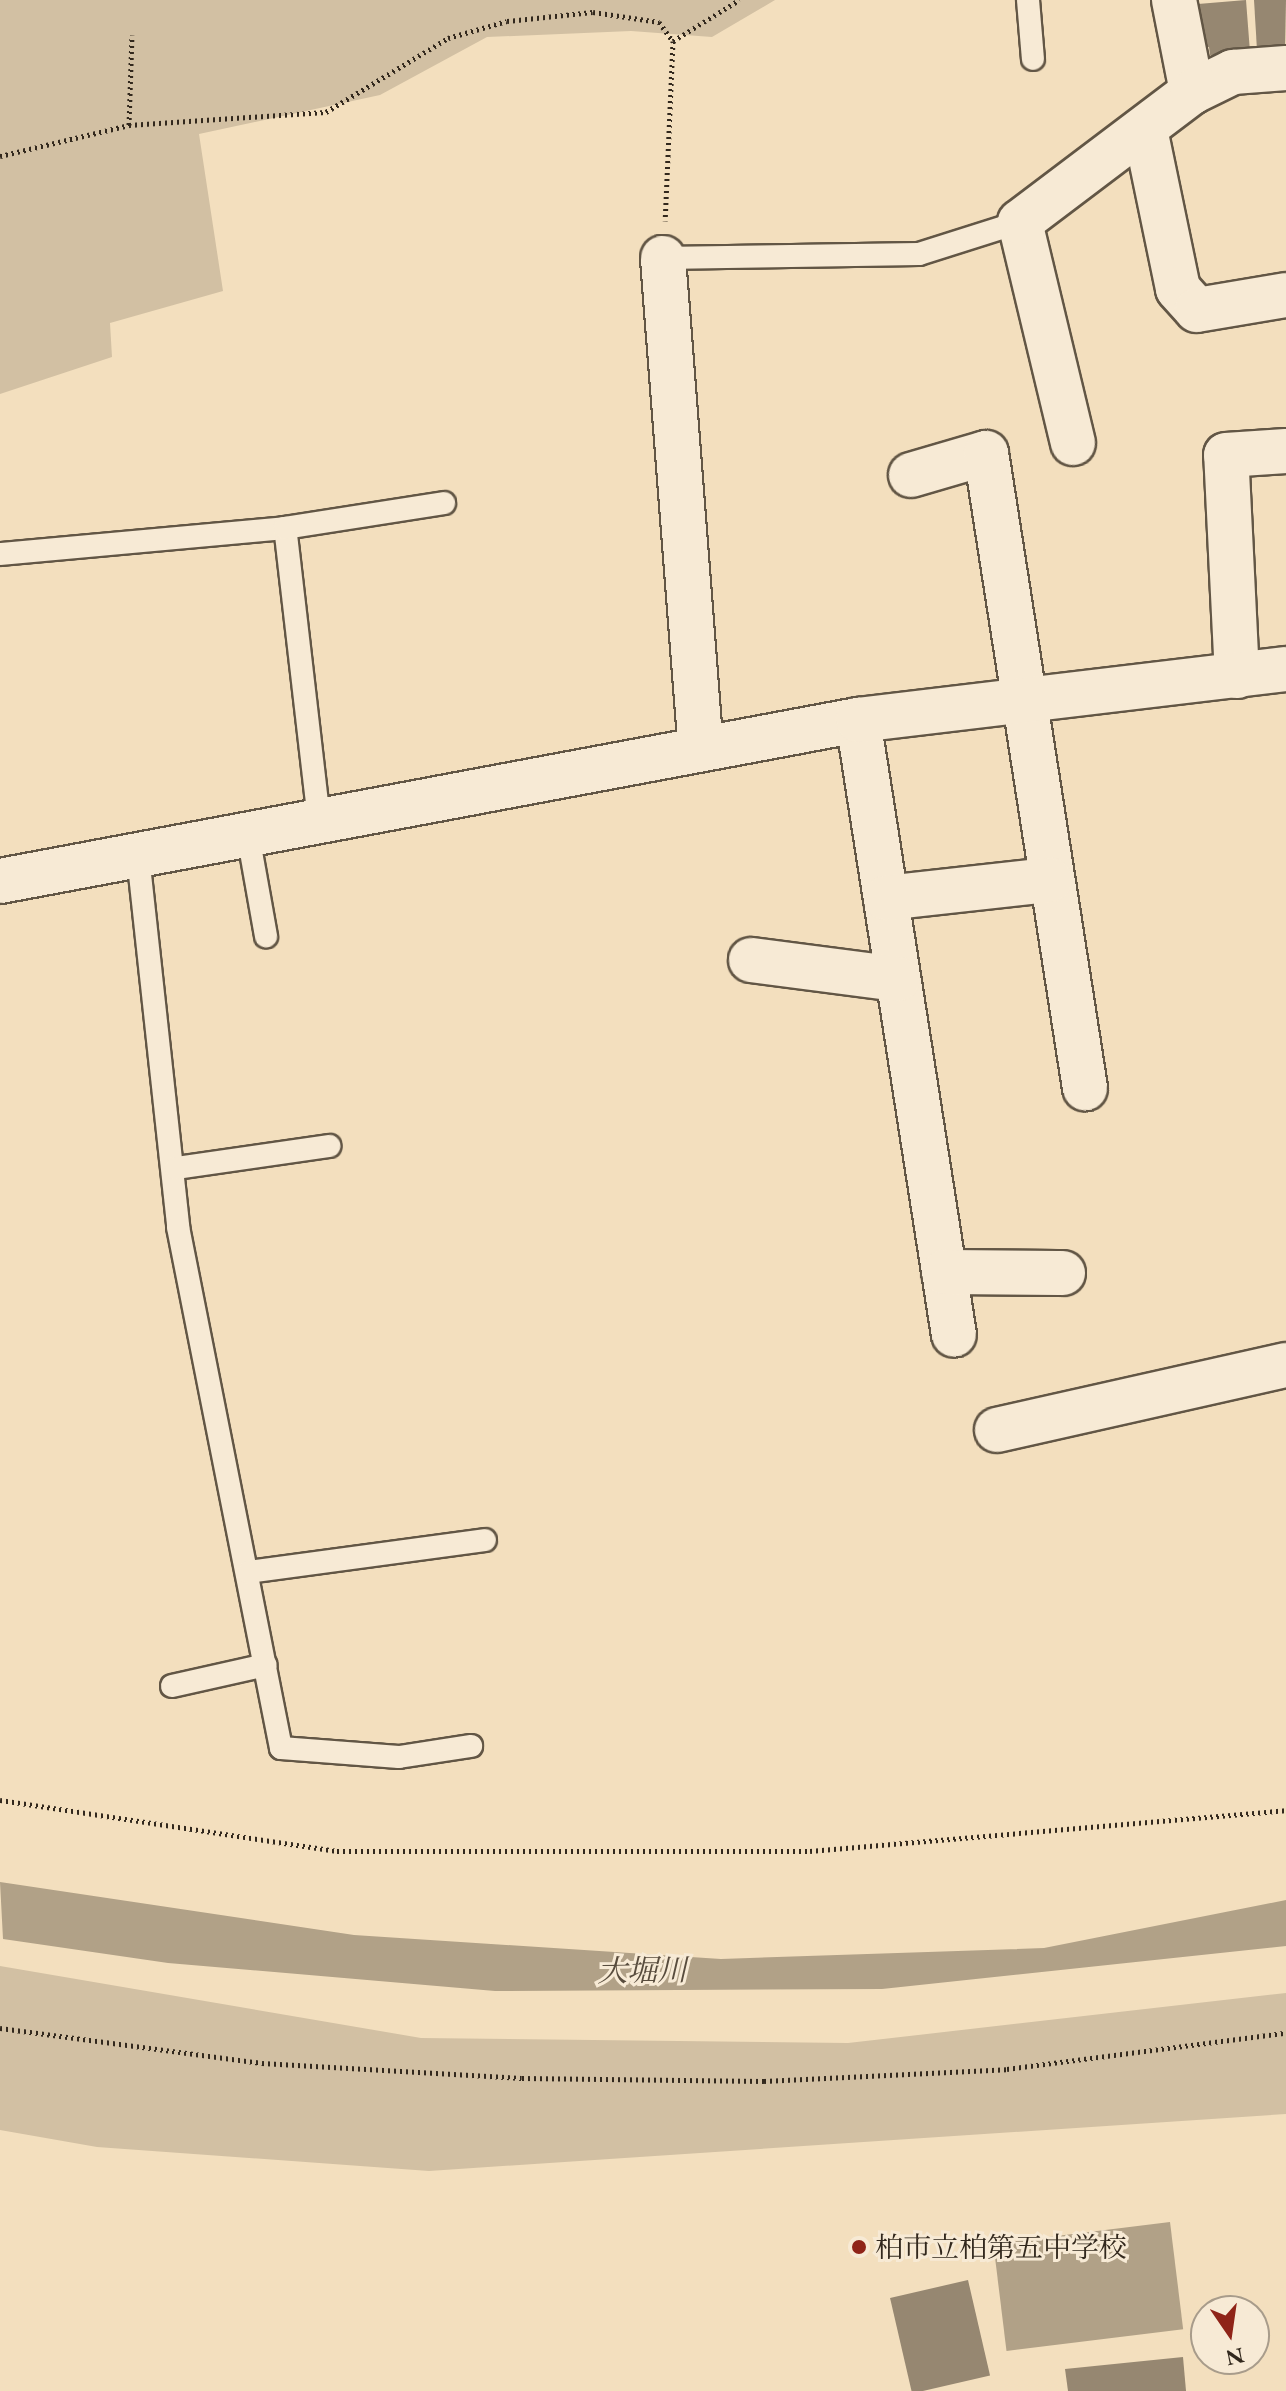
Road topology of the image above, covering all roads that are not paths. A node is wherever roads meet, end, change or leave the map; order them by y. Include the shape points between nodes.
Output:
1 (1028, 0) edge
2 (1174, 0) edge
3 (1033, 59) dead end
4 (1286, 68) edge
5 (1192, 92) junction
6 (1146, 134) junction
7 (1020, 222) junction
8 (663, 258) joint
9 (1286, 295) edge
10 (1073, 443) dead end
11 (1286, 451) edge
12 (911, 475) dead end
13 (444, 503) dead end
14 (285, 528) junction
15 (0, 554) edge
16 (1286, 669) edge
17 (1237, 676) junction
18 (1028, 701) junction
19 (858, 720) junction
20 (701, 747) junction
21 (319, 820) junction
22 (248, 835) junction
23 (138, 856) junction
24 (1050, 880) junction
25 (0, 881) edge
26 (886, 898) junction
27 (266, 936) dead end
28 (751, 960) dead end
29 (898, 979) junction
30 (1085, 1088) dead end
31 (329, 1146) dead end
32 (176, 1168) junction
33 (944, 1272) junction
34 (1063, 1273) dead end
35 (954, 1335) dead end
36 (1286, 1365) edge
37 (997, 1430) dead end
38 (485, 1540) dead end
39 (249, 1572) junction
40 (266, 1665) junction
41 (172, 1686) dead end
42 (471, 1746) dead end

1 - 3 lane
2 - 5 street
4 - 5 street via 1233,72
5 - 6 street
6 - 7 street
6 - 9 street via 1178,289 1197,310
7 - 8 lane via 919,254
7 - 10 street
8 - 20 street
11 - 17 street via 1226,455
12 - 18 street via 986,453
13 - 14 lane
14 - 15 lane
14 - 21 lane
16 - 17 street
17 - 18 street
18 - 19 street
18 - 24 street
19 - 20 street
19 - 26 street
20 - 21 street
21 - 22 street
22 - 23 street
22 - 27 lane
23 - 25 street
23 - 32 lane
24 - 26 street
24 - 30 street
26 - 29 street
28 - 29 street
29 - 33 street
31 - 32 lane
32 - 39 lane via 178,1227
33 - 34 street
33 - 35 street
36 - 37 street
38 - 39 lane
39 - 40 lane
40 - 41 lane
40 - 42 lane via 281,1748 399,1757

